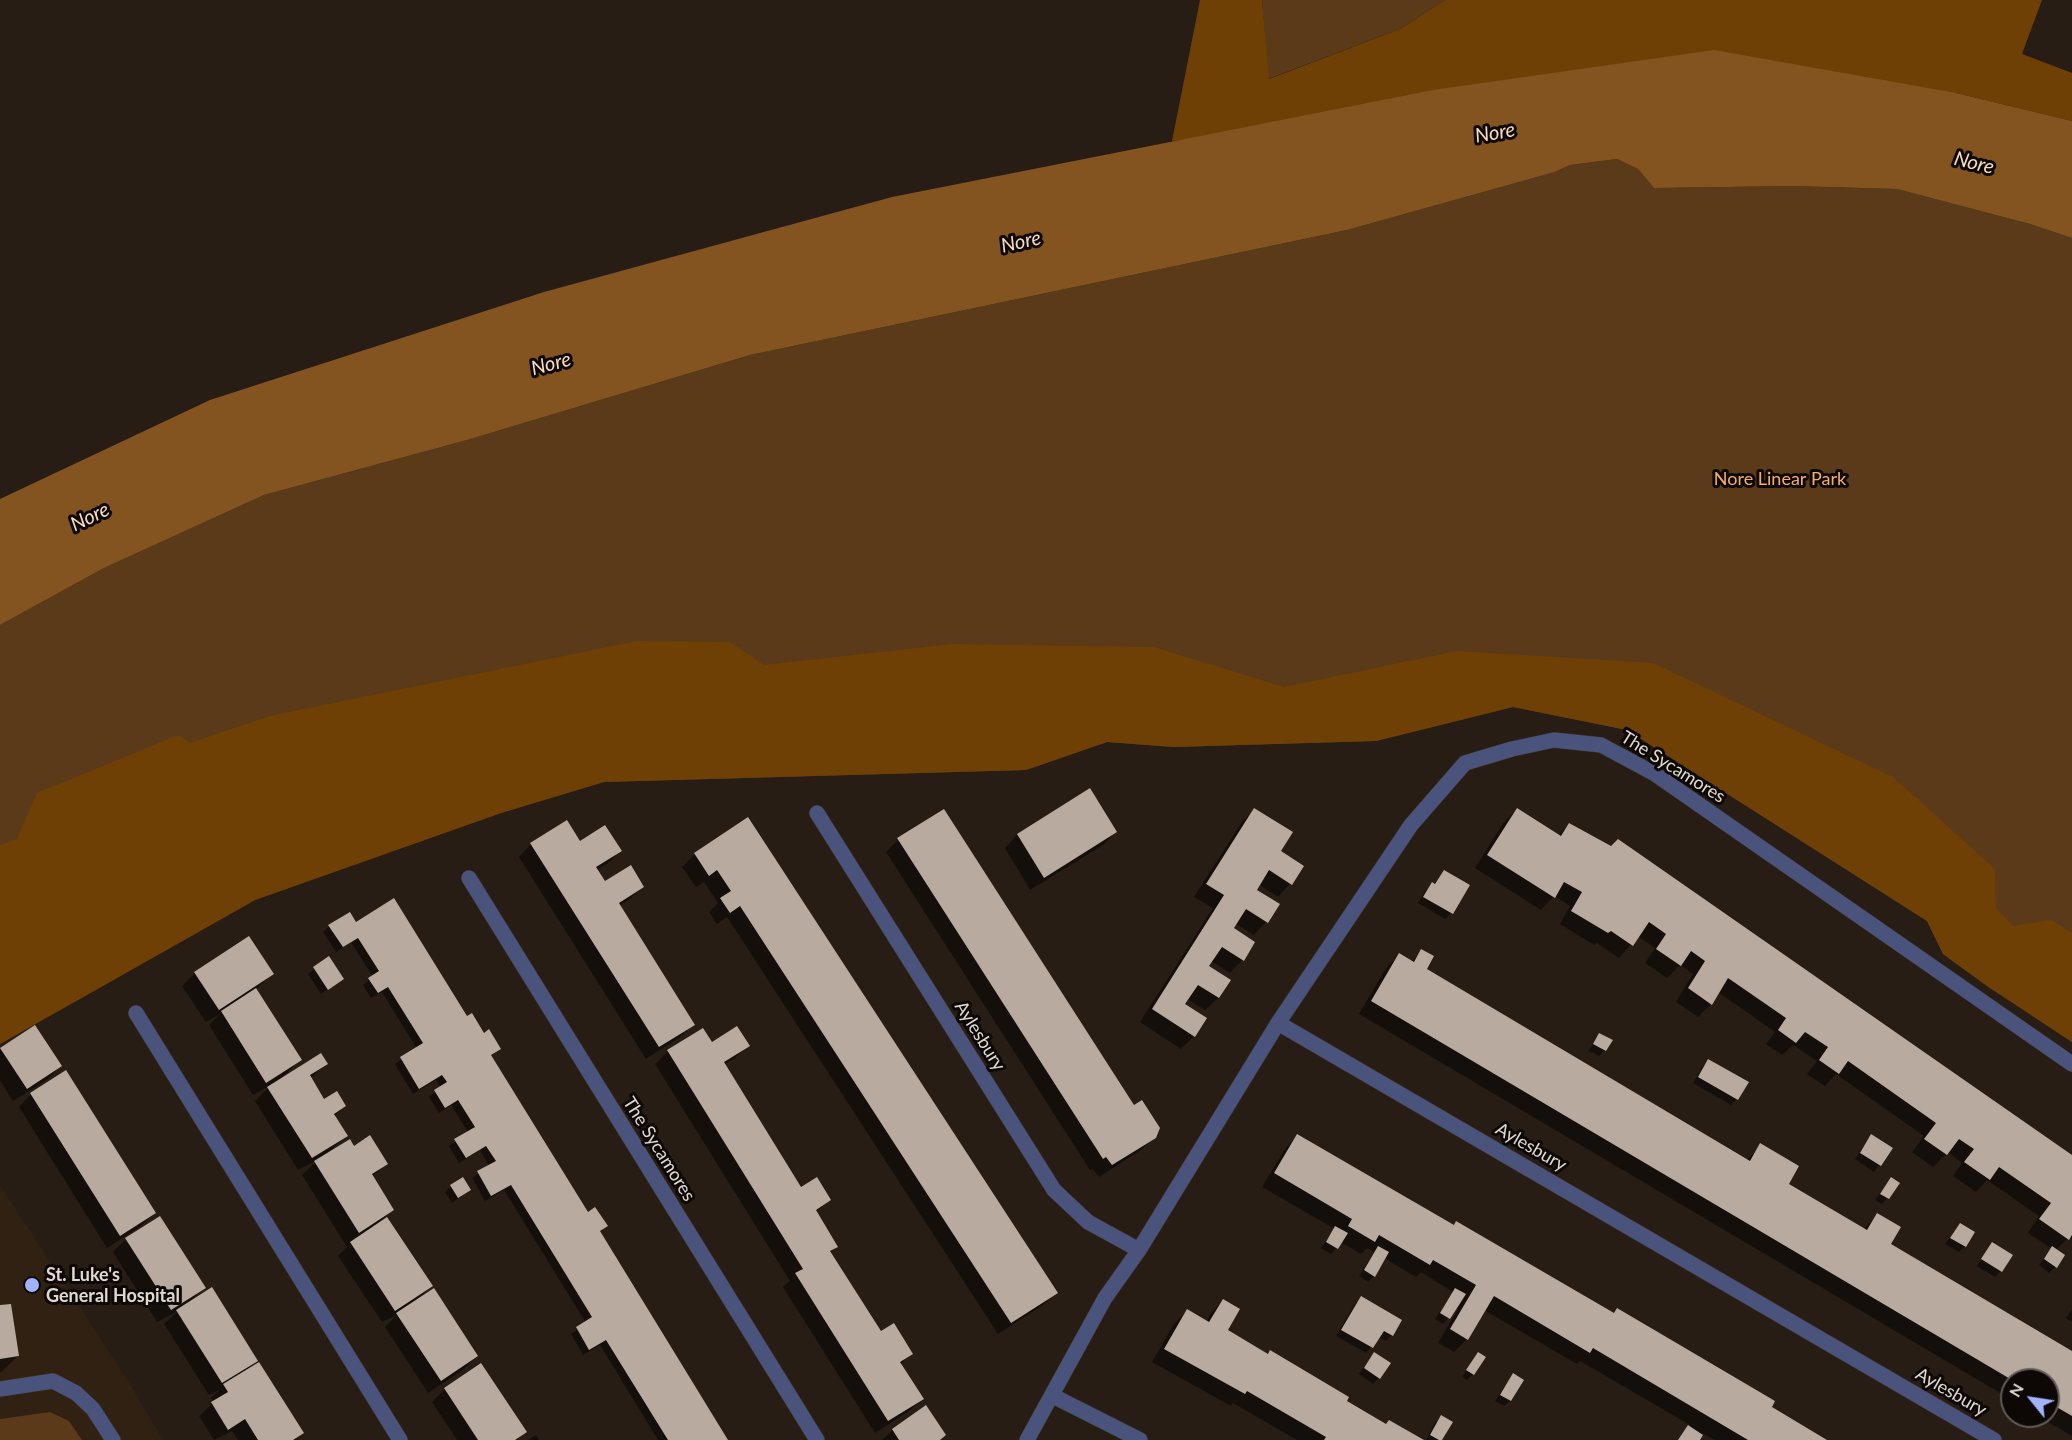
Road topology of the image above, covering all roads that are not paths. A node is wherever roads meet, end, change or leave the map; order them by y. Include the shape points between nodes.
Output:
1 (818, 813) dead end
2 (469, 878) dead end
3 (136, 1013) dead end
4 (1278, 1023) junction
5 (2072, 1064) edge
6 (1140, 1250) junction
7 (0, 1389) edge
8 (1053, 1396) junction
9 (113, 1440) edge
10 (400, 1440) edge
11 (817, 1440) edge
12 (1027, 1440) edge
13 (1140, 1440) edge
14 (1994, 1440) edge

1 - 6 street, Aylesbury via 1054,1190 1088,1222
2 - 11 street, The Sycamores
3 - 10 street
4 - 5 street, The Sycamores via 1411,825 1466,763 1554,740 1601,745 1655,774
4 - 6 street
4 - 14 street, Aylesbury
6 - 8 street via 1105,1298
7 - 9 street via 53,1381 76,1393 93,1409
8 - 12 street
8 - 13 street

